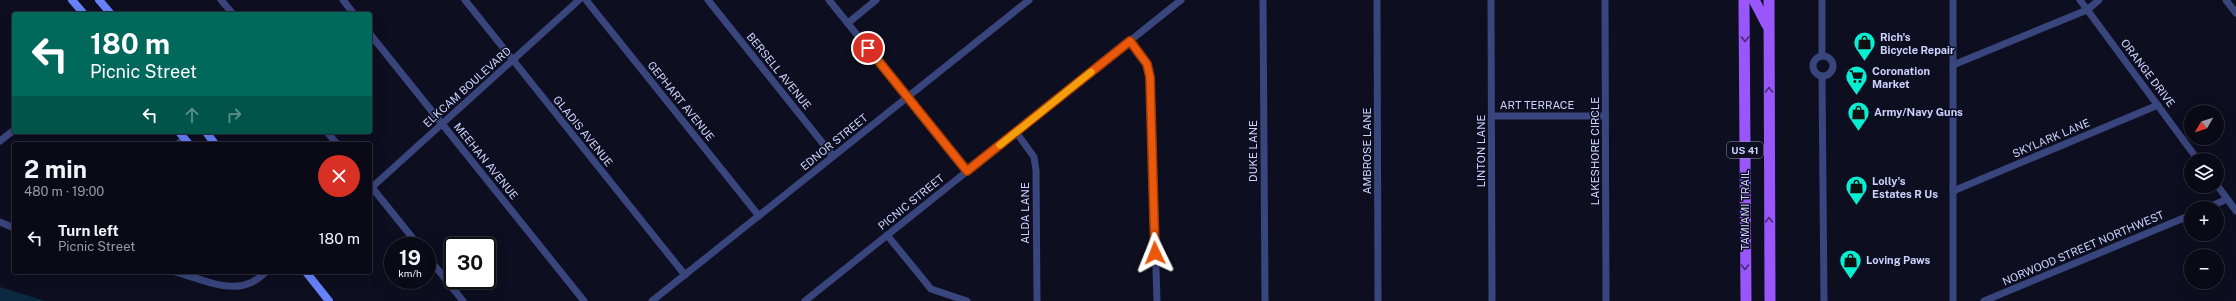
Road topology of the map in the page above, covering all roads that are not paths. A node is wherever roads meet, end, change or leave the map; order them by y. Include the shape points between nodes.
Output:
1 (72, 0) edge
2 (99, 0) edge
3 (222, 0) edge
4 (343, 0) edge
5 (465, 0) edge
6 (579, 0) edge
7 (586, 0) edge
8 (708, 0) edge
9 (829, 0) edge
10 (876, 0) edge
11 (1029, 0) edge
12 (1181, 0) edge
13 (1264, 0) edge
14 (1377, 0) edge
15 (1491, 0) edge
16 (1605, 0) edge
17 (1744, 0) edge
18 (1754, 0) edge
19 (1768, 0) edge
20 (1822, 0) edge
21 (1953, 0) edge
22 (2080, 0) edge
23 (2099, 0) edge
24 (2226, 0) edge
25 (2087, 10) junction
26 (82, 12) edge
27 (109, 12) edge
28 (231, 12) edge
29 (352, 12) edge
30 (2236, 13) edge
31 (848, 23) junction
32 (1769, 30) junction
33 (372, 36) edge
34 (1130, 41) junction
35 (1822, 56) junction
36 (513, 60) junction
37 (1952, 65) junction
38 (1822, 77) junction
39 (907, 97) junction
40 (2158, 105) junction
41 (1492, 116) junction
42 (1606, 116) junction
43 (442, 124) junction
44 (12, 132) edge
45 (1016, 132) junction
46 (329, 134) edge
47 (0, 141) edge
48 (335, 142) edge
49 (2193, 153) edge
50 (833, 156) junction
51 (967, 171) junction
52 (372, 186) edge
53 (372, 188) edge
54 (1953, 190) junction
55 (2222, 193) edge
56 (2227, 199) junction
57 (2223, 201) edge
58 (2236, 211) edge
59 (759, 216) junction
60 (2184, 218) edge
61 (0, 222) edge
62 (12, 227) edge
63 (887, 235) junction
64 (412, 237) edge
65 (436, 267) edge
66 (184, 274) edge
67 (263, 274) edge
68 (308, 274) edge
69 (685, 275) junction
70 (329, 301) edge
71 (463, 301) edge
72 (584, 301) edge
73 (652, 301) edge
74 (804, 301) edge
75 (968, 301) edge
76 (1037, 301) edge
77 (1156, 301) edge
78 (1265, 301) edge
79 (1378, 301) edge
80 (1492, 301) edge
81 (1606, 301) edge
82 (1746, 301) edge
83 (1770, 301) edge
84 (1824, 301) edge
85 (1953, 301) edge
86 (1984, 301) edge

1 - 26 street
2 - 27 street
3 - 28 street
4 - 29 street
5 - 36 street, GLADIS AVENUE
6 - 36 street, ELKCAM BOULEVARD
7 - 59 street, GEPHART AVENUE
8 - 50 street, BERSELL AVENUE
9 - 31 street
10 - 31 street
11 - 39 street, EDNOR STREET
12 - 34 street, PICNIC STREET
13 - 78 street, DUKE LANE
14 - 79 street, AMBROSE LANE
15 - 41 street, LINTON LANE
16 - 42 street, LAKESHORE CIRCLE
17 -> 82 main road, TAMIAMI TRAIL / US 41
18 - 32 main road
19 - 32 main road, US 41
20 - 35 street
21 - 37 street
22 - 25 street, ORANGE DRIVE
23 - 25 street
24 - 30 street
25 - 37 street
25 - 40 street, ORANGE DRIVE
31 - 39 street
83 -> 32 main road, US 41
33 - 43 street, MEEHAN AVENUE
34 - 45 street, PICNIC STREET
34 - 77 street via 1147,64 1150,77
35 - 38 street via 1815,60 1812,66 1814,73
35 - 38 street via 1830,59 1833,65 1830,74
36 - 43 street, ELKCAM BOULEVARD
36 - 69 street, GLADIS AVENUE
37 - 54 street
38 - 84 street
39 - 50 street, EDNOR STREET
39 - 51 street
40 - 49 street, ORANGE DRIVE
40 - 54 street, SKYLARK LANE
41 - 42 street, ART TERRACE
41 - 80 street, LINTON LANE
42 - 81 street, LAKESHORE CIRCLE
43 - 52 street, ELKCAM BOULEVARD
43 - 72 street, MEEHAN AVENUE
44 - 47 street
45 - 51 street, PICNIC STREET
45 - 76 street, ALDA LANE via 1034,157 1036,170
46 - 48 street
50 - 59 street, EDNOR STREET
51 - 63 street, PICNIC STREET
53 - 64 street
54 - 85 street
55 - 56 street
56 - 57 street
56 - 58 street
59 - 69 street, EDNOR STREET
60 - 86 street, NORWOOD STREET NORTHWEST
61 - 62 street
63 - 74 street, PICNIC STREET
63 - 75 street via 931,289
65 - 71 street
66 - 67 street via 238,287 251,283
68 - 70 street
69 - 73 street, EDNOR STREET

